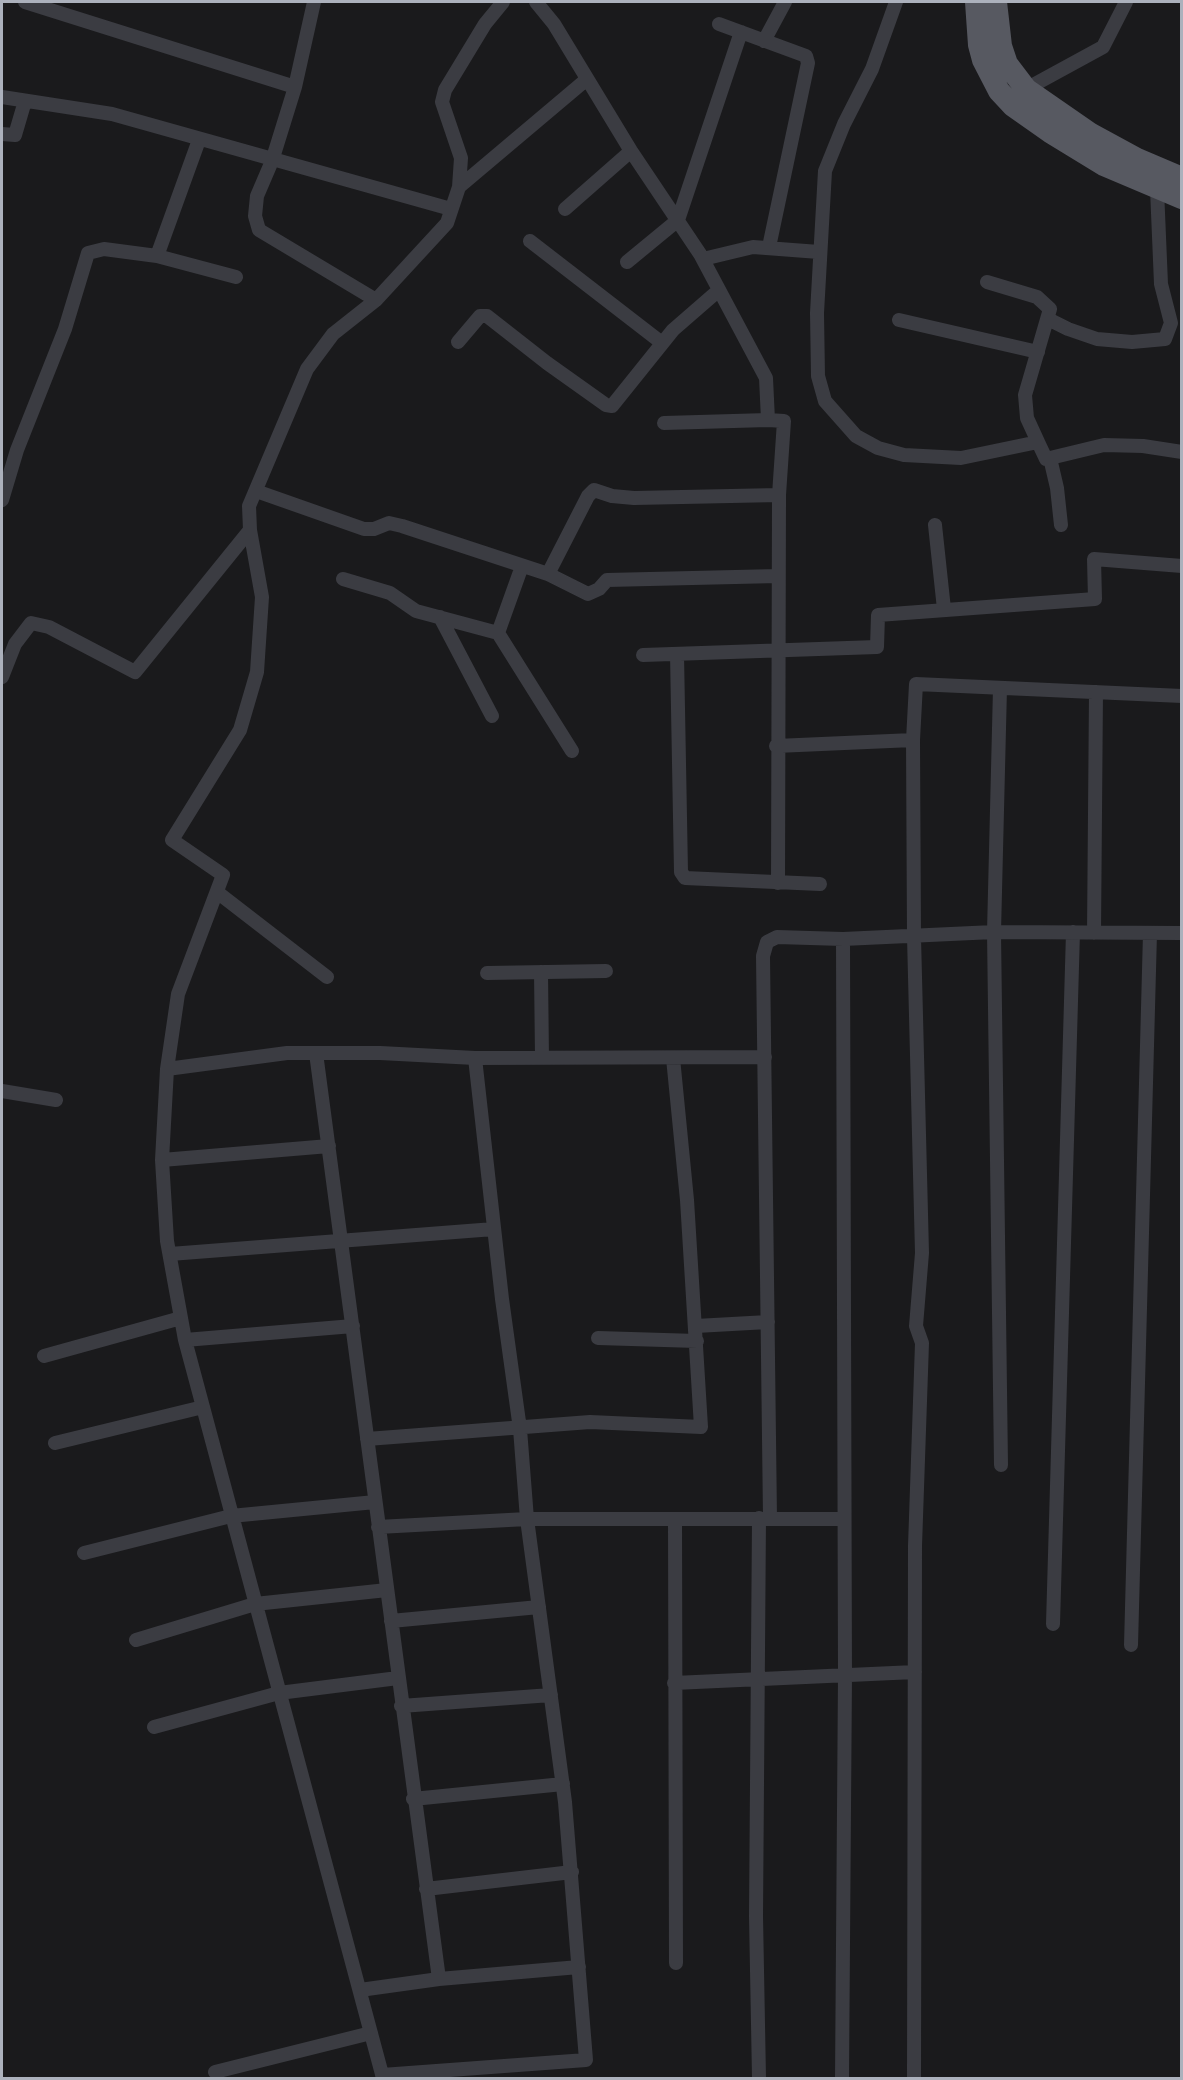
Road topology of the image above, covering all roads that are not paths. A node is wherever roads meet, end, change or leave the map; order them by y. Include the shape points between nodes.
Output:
1 (25, 2) edge
2 (314, 2) edge
3 (503, 2) edge
4 (536, 2) edge
5 (785, 2) edge
6 (896, 2) edge
7 (976, 2) edge
8 (996, 2) edge
9 (1126, 2) edge
10 (719, 24) dead end
11 (741, 32) junction
12 (765, 40) junction
13 (587, 79) junction
14 (295, 87) junction
15 (1026, 89) junction
16 (2, 97) edge
17 (25, 101) junction
18 (2, 134) edge
19 (199, 140) junction
20 (631, 151) junction
21 (272, 161) junction
22 (1182, 178) edge
23 (459, 187) junction
24 (1157, 189) junction
25 (1182, 198) edge
26 (451, 209) junction
27 (566, 209) dead end
28 (678, 220) junction
29 (530, 241) dead end
30 (769, 247) junction
31 (819, 252) junction
32 (157, 256) junction
33 (703, 259) junction
34 (627, 262) dead end
35 (236, 277) dead end
36 (987, 282) dead end
37 (719, 290) junction
38 (376, 300) junction
39 (1048, 319) junction
40 (899, 320) dead end
41 (459, 342) dead end
42 (662, 343) junction
43 (1038, 352) junction
44 (768, 420) junction
45 (664, 423) dead end
46 (1038, 442) junction
47 (1182, 452) edge
48 (1050, 458) junction
49 (256, 491) junction
50 (778, 495) junction
51 (2, 500) edge
52 (935, 525) dead end
53 (1061, 525) dead end
54 (250, 530) junction
55 (522, 566) junction
56 (1182, 566) edge
57 (548, 574) junction
58 (778, 576) junction
59 (343, 579) dead end
60 (944, 609) junction
61 (440, 617) junction
62 (498, 633) junction
63 (778, 652) junction
64 (677, 654) junction
65 (643, 655) dead end
66 (2, 677) edge
67 (1000, 688) junction
68 (1096, 692) junction
69 (1182, 696) edge
70 (492, 716) dead end
71 (913, 740) junction
72 (776, 746) junction
73 (572, 751) dead end
74 (778, 883) junction
75 (820, 884) dead end
76 (217, 891) junction
77 (994, 932) junction
78 (1073, 932) junction
79 (1094, 933) junction
80 (1150, 933) junction
81 (1182, 933) edge
82 (914, 937) junction
83 (843, 939) junction
84 (606, 971) dead end
85 (541, 972) junction
86 (487, 973) dead end
87 (327, 977) dead end
88 (316, 1053) junction
89 (765, 1057) junction
90 (476, 1058) junction
91 (542, 1058) junction
92 (673, 1058) junction
93 (167, 1069) junction
94 (2, 1091) edge
95 (56, 1100) dead end
96 (329, 1146) junction
97 (162, 1160) junction
98 (494, 1229) junction
99 (343, 1241) junction
100 (170, 1254) junction
101 (181, 1318) junction
102 (768, 1322) junction
103 (353, 1326) junction
104 (696, 1326) junction
105 (598, 1338) dead end
106 (185, 1340) junction
107 (697, 1341) junction
108 (44, 1356) dead end
109 (203, 1407) junction
110 (520, 1429) junction
111 (368, 1439) junction
112 (55, 1443) dead end
113 (1000, 1465) dead end
114 (375, 1502) junction
115 (231, 1516) junction
116 (764, 1518) junction
117 (527, 1519) junction
118 (675, 1519) junction
119 (843, 1519) junction
120 (378, 1527) junction
121 (84, 1553) dead end
122 (387, 1590) junction
123 (255, 1604) junction
124 (539, 1607) junction
125 (390, 1621) junction
126 (1053, 1624) dead end
127 (136, 1640) dead end
128 (1131, 1645) dead end
129 (915, 1672) junction
130 (845, 1675) junction
131 (398, 1678) junction
132 (759, 1680) junction
133 (674, 1683) junction
134 (279, 1693) junction
135 (551, 1695) junction
136 (401, 1706) junction
137 (154, 1727) dead end
138 (563, 1784) junction
139 (413, 1799) junction
140 (572, 1872) junction
141 (426, 1889) junction
142 (675, 1963) dead end
143 (579, 1967) junction
144 (439, 1979) junction
145 (360, 1990) junction
146 (371, 2033) junction
147 (214, 2072) dead end
148 (382, 2077) edge
149 (759, 2079) edge
150 (842, 2079) edge
151 (914, 2079) edge

1 - 14 street
2 - 14 street
3 - 23 street via 485,24 445,90 442,102 461,158
4 - 13 street
5 - 12 street
6 - 31 street via 872,69 825,171
7 - 24 main road via 983,60 994,84 1013,106 1082,152
8 - 15 main road via 1001,46
9 - 15 street via 1103,47
10 - 11 street
11 - 12 street
11 - 28 street
12 - 30 street via 807,56 808,63
13 - 20 street
13 - 23 street
14 - 21 street
15 - 22 main road via 1091,134
16 - 17 street
17 - 18 street via 15,135
17 - 19 street via 112,114
19 - 21 street
19 - 32 street
20 - 27 street
20 - 28 street
21 - 26 street
21 - 38 street via 257,196 255,216 259,230
23 - 26 street
24 - 25 main road
24 - 39 street via 1161,284 1171,323 1165,339 1097,339
26 - 38 street via 440,232
28 - 33 street
28 - 34 street
29 - 42 street
30 - 31 street
30 - 33 street
31 - 46 street via 818,376 825,401 856,436 879,448 934,459 961,459
32 - 35 street
32 - 51 street via 104,249 88,253 65,329 17,450
33 - 37 street
36 - 39 street via 1037,297 1050,309
37 - 42 street
37 - 44 street via 766,378
38 - 49 street via 333,334 307,369
39 - 43 street
40 - 43 street
41 - 42 street via 480,316 486,316 612,406
43 - 46 street via 1024,408
44 - 45 street
44 - 50 street via 784,421
46 - 48 street via 1046,459
47 - 48 street via 1104,445
48 - 53 street
49 - 54 street via 249,506
49 - 55 street via 364,529 389,522
50 - 57 street via 634,498 594,490
50 - 58 street
52 - 60 street
54 - 66 street via 135,672 49,627 31,623 15,644
54 - 76 street via 262,597 257,672 240,730 172,840 223,875
55 - 57 street
55 - 62 street
56 - 60 street via 1094,559 1095,599
57 - 58 street via 588,594 607,580
58 - 63 street
59 - 61 street via 390,592 416,610
60 - 63 street via 878,615 877,647
61 - 62 street
61 - 70 street
62 - 73 street
63 - 64 street
63 - 72 street
64 - 65 street
64 - 74 street via 681,872 685,878
67 - 68 street
67 - 71 street via 916,684
67 - 77 street
68 - 69 street
68 - 79 street
71 - 72 street
71 - 82 street
72 - 74 street
74 - 75 street
76 - 87 street
76 - 93 street via 178,994
77 - 78 street
77 - 82 street
77 - 113 street
78 - 79 street
78 - 126 street
79 - 80 street
80 - 81 street
80 - 128 street
82 - 83 street
82 - 129 street via 922,1253 916,1326 922,1343
83 - 89 street via 777,937 768,942 763,956
83 - 119 street
84 - 85 street
85 - 86 street
85 - 91 street
88 - 90 street
88 - 93 street via 287,1053
88 - 96 street
89 - 92 street
89 - 102 street
90 - 91 street
90 - 98 street
91 - 92 street
92 - 104 street
93 - 97 street
94 - 95 street
96 - 97 street
96 - 99 street
97 - 100 street
98 - 99 street
98 - 110 street
99 - 100 street
99 - 103 street
100 - 101 street
101 - 106 street
101 - 108 street
102 - 104 street
102 - 116 street
103 - 106 street
103 - 111 street
104 - 107 street
105 - 107 street
106 - 109 street
107 - 110 street via 701,1426 698,1428 590,1422
109 - 112 street
109 - 115 street
110 - 111 street
110 - 117 street
111 - 114 street
114 - 115 street
114 - 120 street
115 - 121 street
115 - 123 street
116 - 118 street
116 - 119 street
116 - 132 street
117 - 118 street
117 - 120 street
117 - 124 street
118 - 133 street
119 - 130 street
120 - 122 street
122 - 123 street
122 - 125 street
123 - 127 street
123 - 134 street
124 - 125 street
124 - 135 street
125 - 131 street
129 - 130 street
129 - 151 street
130 - 132 street
130 - 150 street
131 - 134 street
131 - 136 street
132 - 133 street
132 - 149 street
133 - 142 street
134 - 137 street
134 - 145 street
135 - 136 street
135 - 138 street
136 - 139 street
138 - 139 street
138 - 140 street
139 - 141 street
140 - 141 street
140 - 143 street
141 - 144 street
143 - 144 street
143 - 148 street via 586,2060
144 - 145 street
145 - 146 street
146 - 147 street
146 - 148 street

